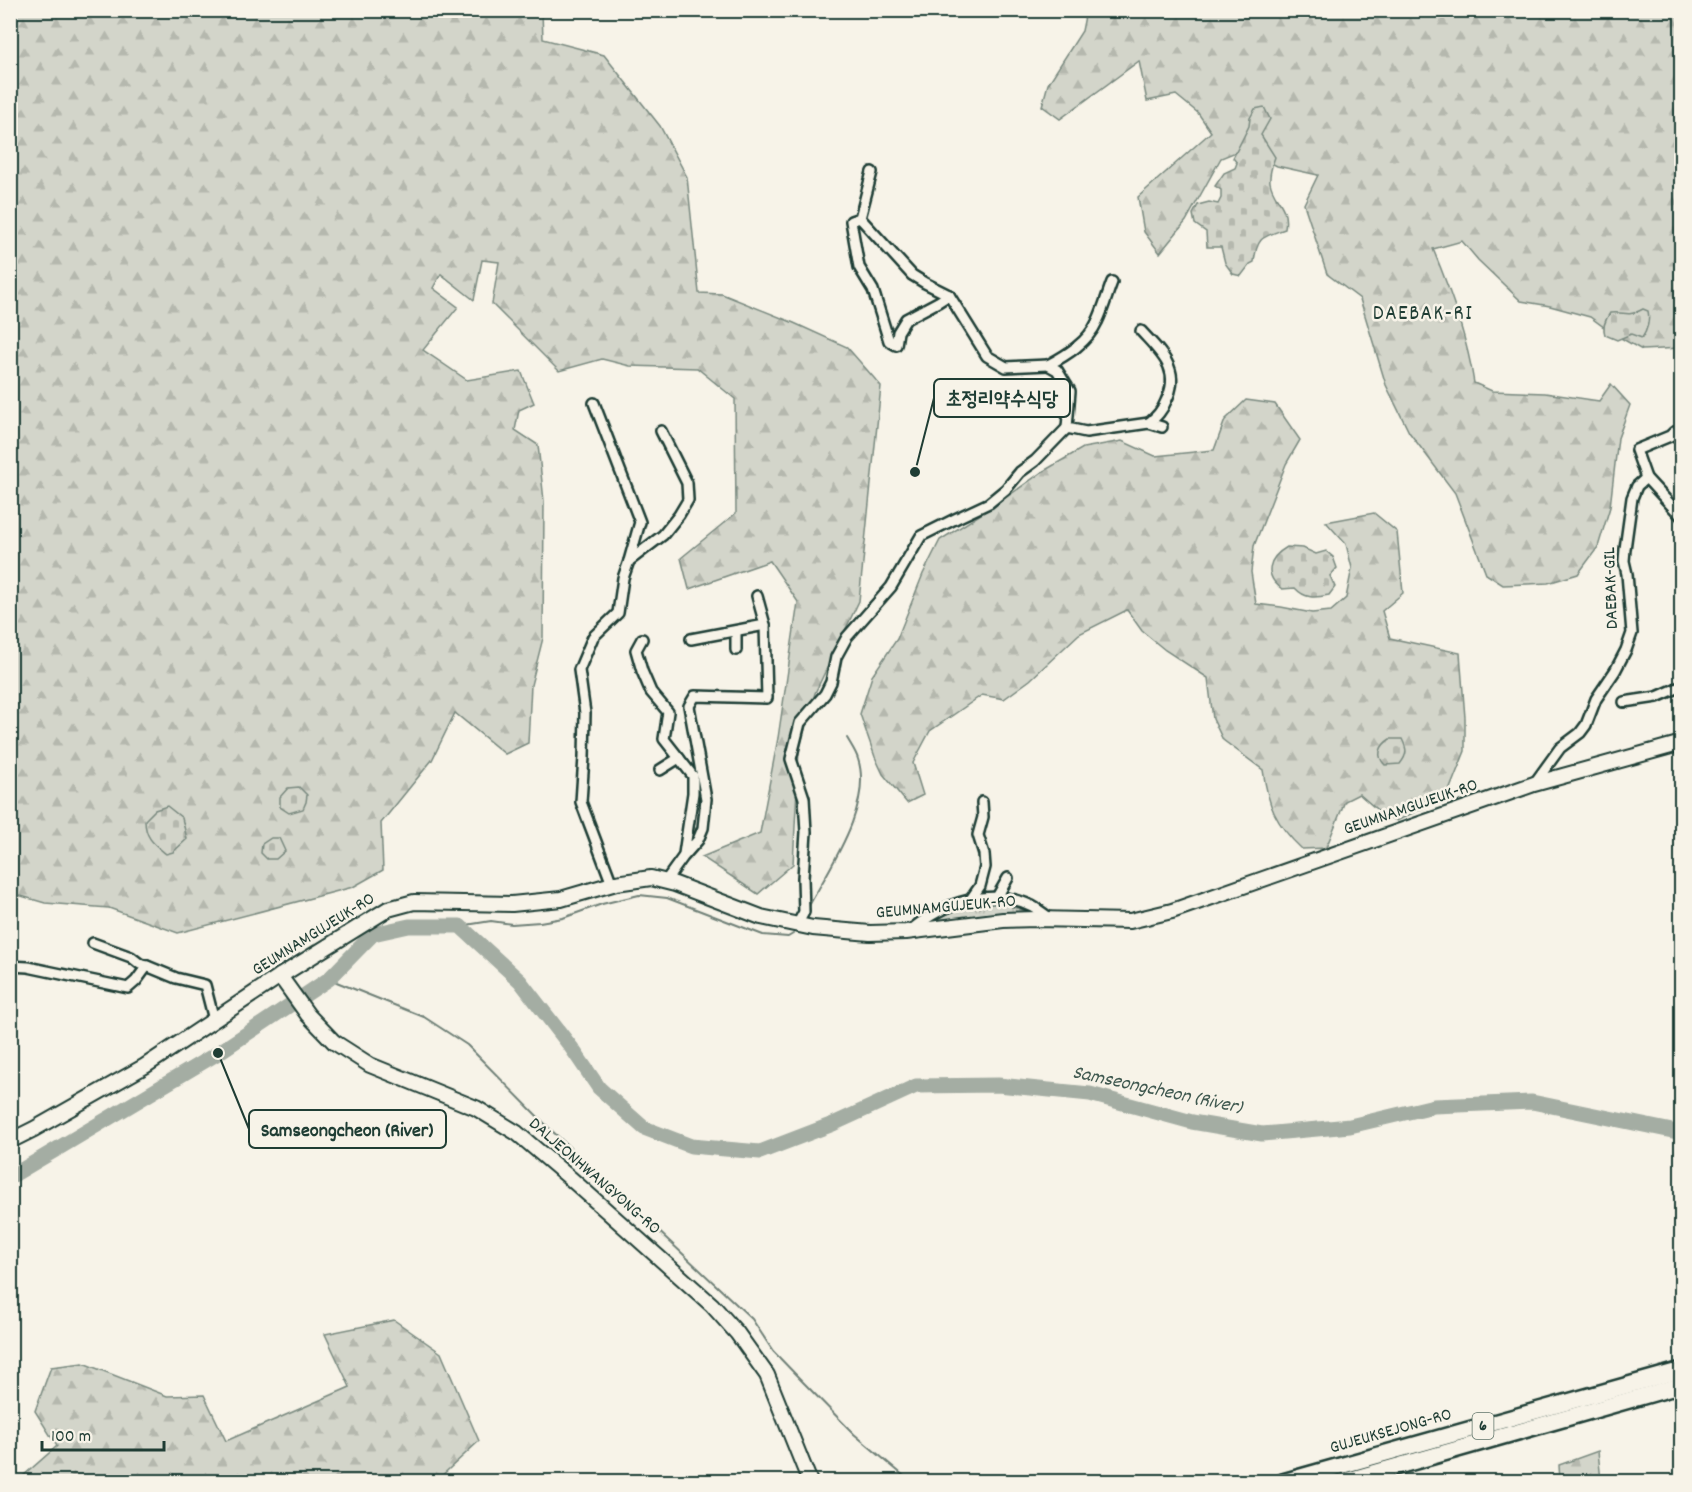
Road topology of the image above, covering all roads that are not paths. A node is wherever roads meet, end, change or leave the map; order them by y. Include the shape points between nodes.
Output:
1 (872, 172) dead end
2 (860, 218) junction
3 (1112, 282) dead end
4 (949, 295) junction
5 (1141, 331) dead end
6 (1048, 365) junction
7 (594, 403) dead end
8 (1149, 423) junction
9 (1162, 427) dead end
10 (1067, 428) junction
11 (661, 431) dead end
12 (1674, 432) dead end
13 (1646, 477) junction
14 (1682, 517) edge
15 (629, 561) junction
16 (757, 597) dead end
17 (765, 625) junction
18 (736, 631) junction
19 (642, 639) dead end
20 (691, 639) dead end
21 (736, 650) dead end
22 (1682, 686) edge
23 (1624, 702) dead end
24 (1682, 743) edge
25 (679, 758) junction
26 (660, 770) dead end
27 (1534, 784) junction
28 (982, 801) dead end
29 (683, 857) junction
30 (1008, 878) dead end
31 (666, 882) junction
32 (612, 884) junction
33 (997, 897) junction
34 (971, 899) junction
35 (1051, 919) junction
36 (797, 924) junction
37 (909, 932) junction
38 (93, 943) dead end
39 (10, 966) edge
40 (147, 966) junction
41 (283, 981) junction
42 (214, 1020) junction
43 (10, 1141) edge
44 (1682, 1370) edge
45 (1682, 1385) edge
46 (810, 1482) edge
47 (1283, 1482) edge
48 (1342, 1482) edge

1 - 2 street
2 - 4 street via 912,275
2 - 4 street via 851,221 859,267 873,290 889,340 896,345 906,319
3 - 6 street via 1097,324 1064,357
4 - 6 street via 987,356 1006,367
5 - 8 street via 1160,352 1173,376 1171,392 1160,413
6 - 10 street via 1057,370 1070,391
7 - 15 street via 640,522
8 - 9 street
8 - 10 street via 1086,432
10 - 36 street via 989,503 921,536 891,587 847,638 836,657 825,694 800,723 791,759 804,798 806,832 804,912
11 - 15 street via 687,483 688,500 663,535
12 - 13 street via 1636,450
13 - 14 street
13 - 27 street, DAEBAK-GIL via 1637,486 1629,515 1624,561 1632,633 1626,650 1596,699 1586,725 1560,748
15 - 32 street via 618,613 594,638 579,670 585,713 580,802
16 - 17 street
17 - 18 street
17 - 29 street via 767,698 695,696 689,706 706,799 703,828
18 - 20 street
18 - 21 street
19 - 25 street via 636,650 642,671 651,692 668,712 664,739
22 - 23 street via 1657,697
24 - 27 main road, GEUMNAMGUJEUK-RO
25 - 26 street
25 - 29 street via 693,776
27 - 35 main road, GEUMNAMGUJEUK-RO via 1172,911 1130,921
28 - 34 street via 978,835 985,867 980,886
29 - 31 street
30 - 33 street
31 - 32 main road, GEUMNAMGUJEUK-RO via 651,878
31 - 36 main road, GEUMNAMGUJEUK-RO via 761,917
32 - 41 main road, GEUMNAMGUJEUK-RO via 561,899 512,904 414,902 388,909
33 - 34 street
33 - 35 street via 1032,906
34 - 37 street via 923,920
35 - 37 main road, GEUMNAMGUJEUK-RO via 1003,920
36 - 37 main road, GEUMNAMGUJEUK-RO via 870,933
38 - 40 street
39 - 40 street via 128,988
40 - 42 street via 205,985
41 - 42 main road, GEUMNAMGUJEUK-RO
41 - 46 main road, DALJEONHWANGYONG-RO via 334,1042 370,1065 476,1108 517,1133 712,1305 767,1375
42 - 43 main road, GEUMNAMGUJEUK-RO via 145,1066
44 - 47 highway, GUJEUKSEJONG-RO / 6
45 - 48 highway, GUJEUKSEJONG-RO / 6

